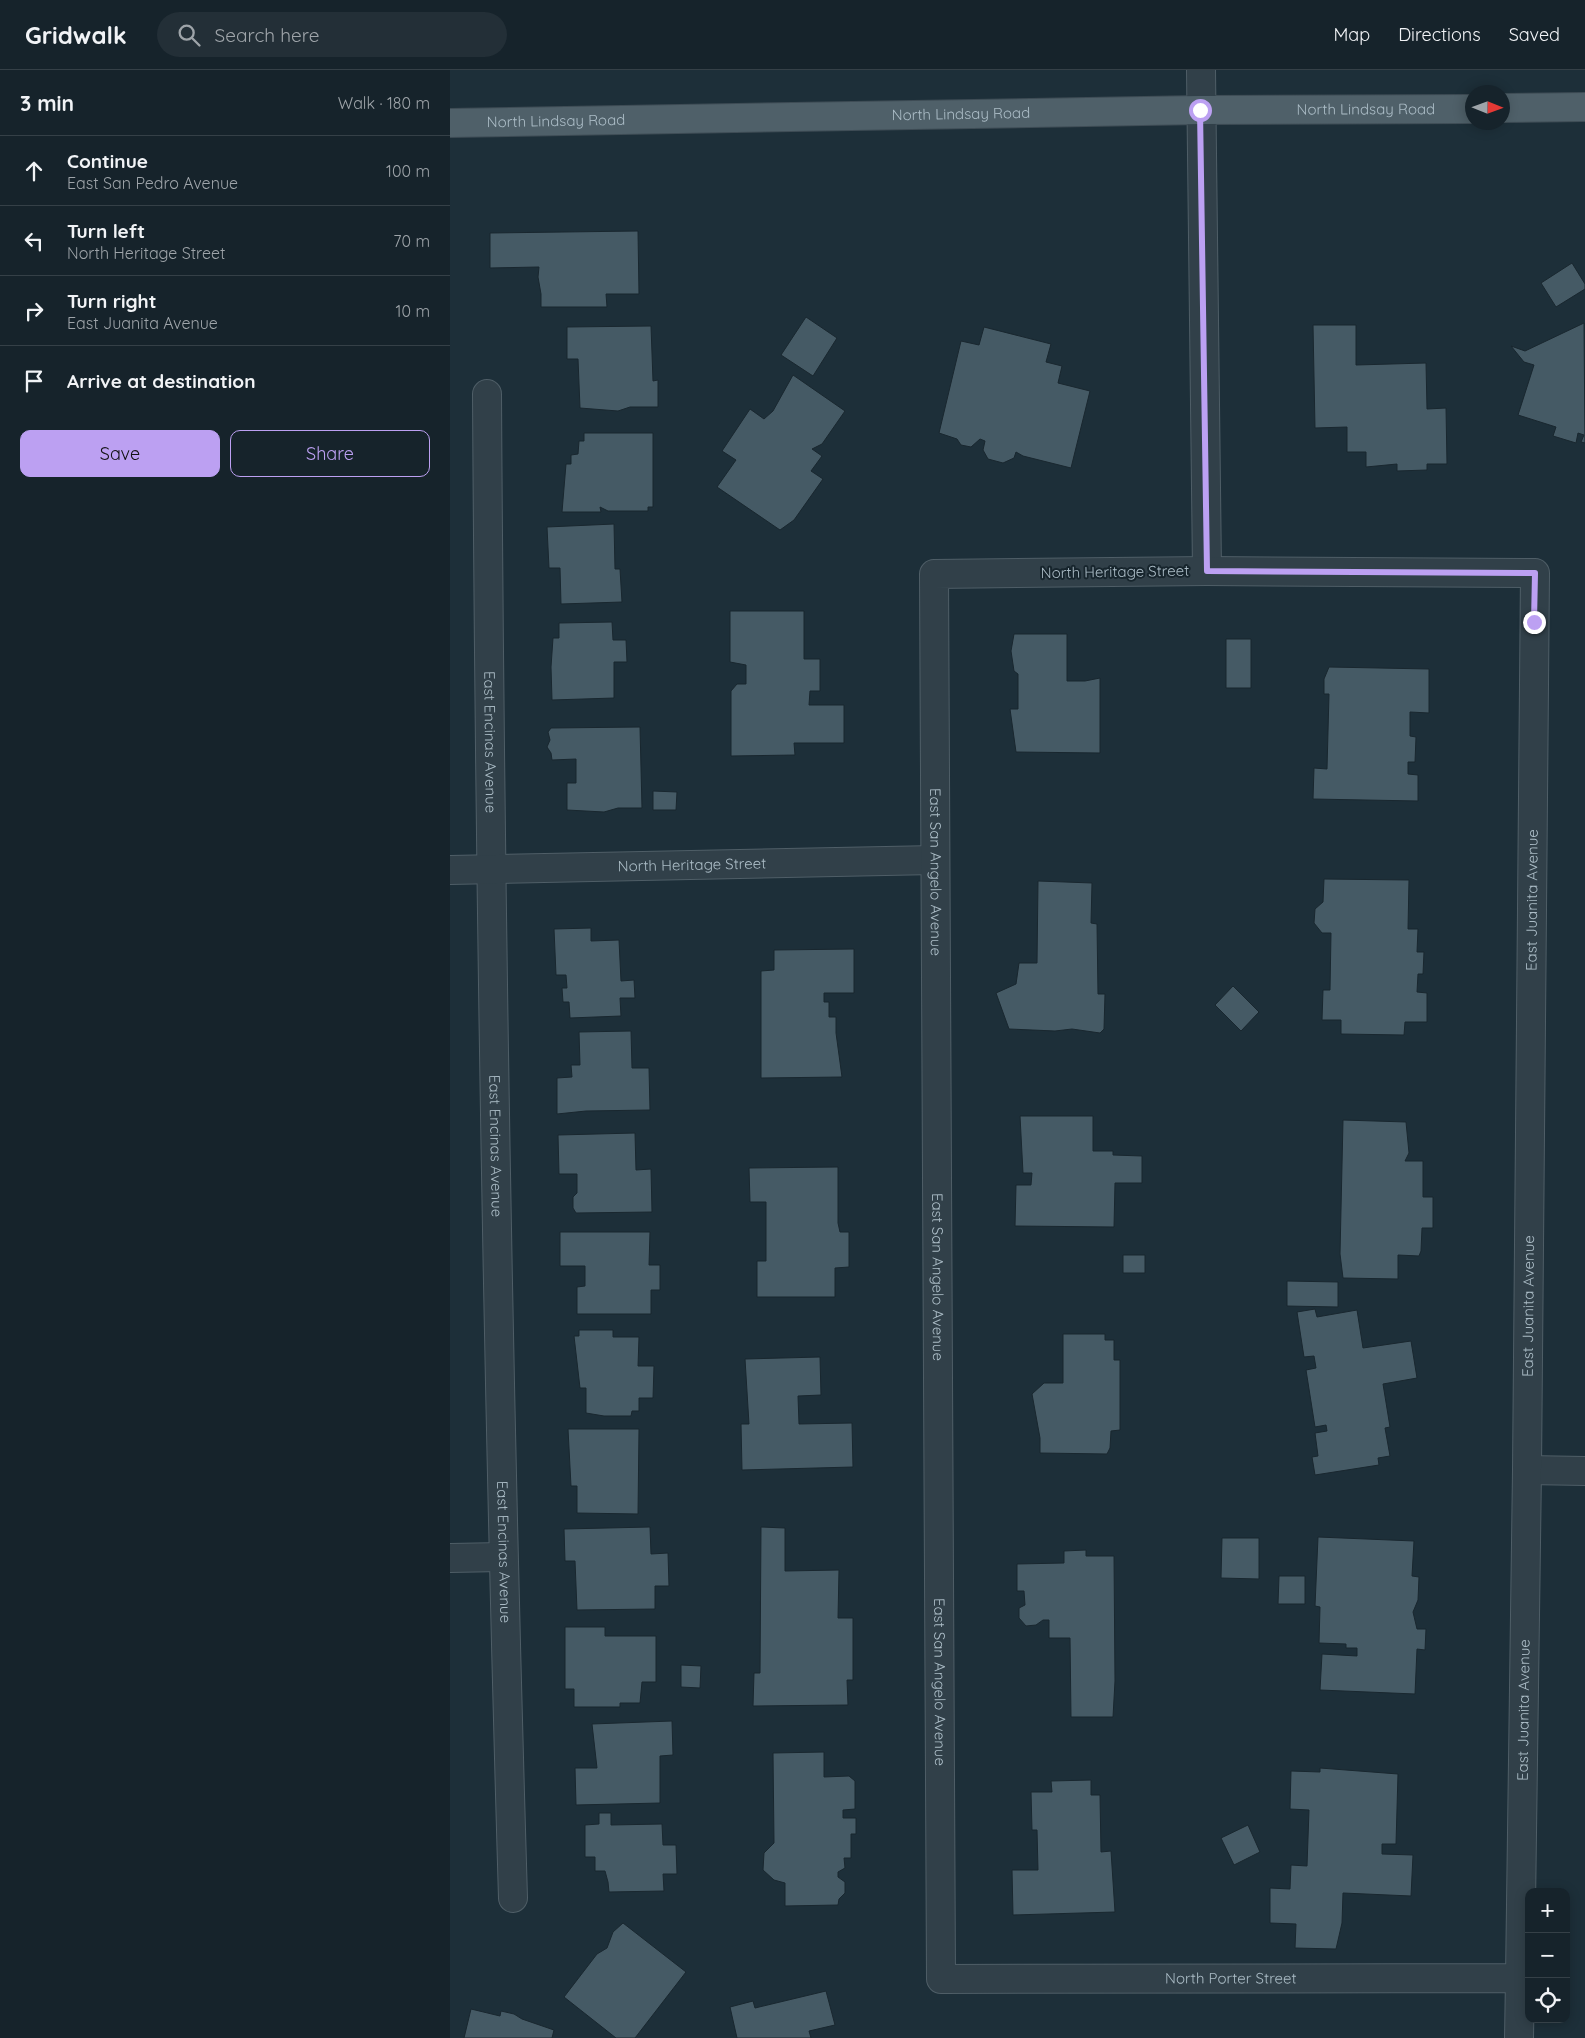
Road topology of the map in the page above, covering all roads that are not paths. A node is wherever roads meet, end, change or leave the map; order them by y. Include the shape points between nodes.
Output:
1 (1200, 70) edge
2 (1585, 107) edge
3 (1510, 108) edge
4 (1465, 109) edge
5 (1200, 110) junction
6 (450, 123) edge
7 (487, 394) dead end
8 (1207, 571) junction
9 (1535, 573) joint
10 (934, 574) joint
11 (935, 860) junction
12 (490, 869) junction
13 (450, 870) edge
14 (1527, 1470) junction
15 (1585, 1470) edge
16 (502, 1557) junction
17 (450, 1558) edge
18 (513, 1898) dead end
19 (1520, 1978) junction
20 (942, 1979) joint
21 (1519, 2038) edge

1 - 5 street
2 - 3 main road
4 - 5 main road, North Lindsay Road
5 - 6 main road, North Lindsay Road
5 - 8 street
7 - 12 street, East Encinas Avenue
8 - 9 street, North Heritage Street
8 - 10 street, North Heritage Street
9 - 14 street, East Juanita Avenue
10 - 11 street, East San Angelo Avenue
11 - 12 street, North Heritage Street
11 - 20 street, East San Angelo Avenue
12 - 13 street, North Heritage Street
12 - 16 street, East Encinas Avenue
14 - 15 street
14 - 19 street, East Juanita Avenue
16 - 17 street
16 - 18 street, East Encinas Avenue
19 - 20 street, North Porter Street
19 - 21 street, East Juanita Avenue

